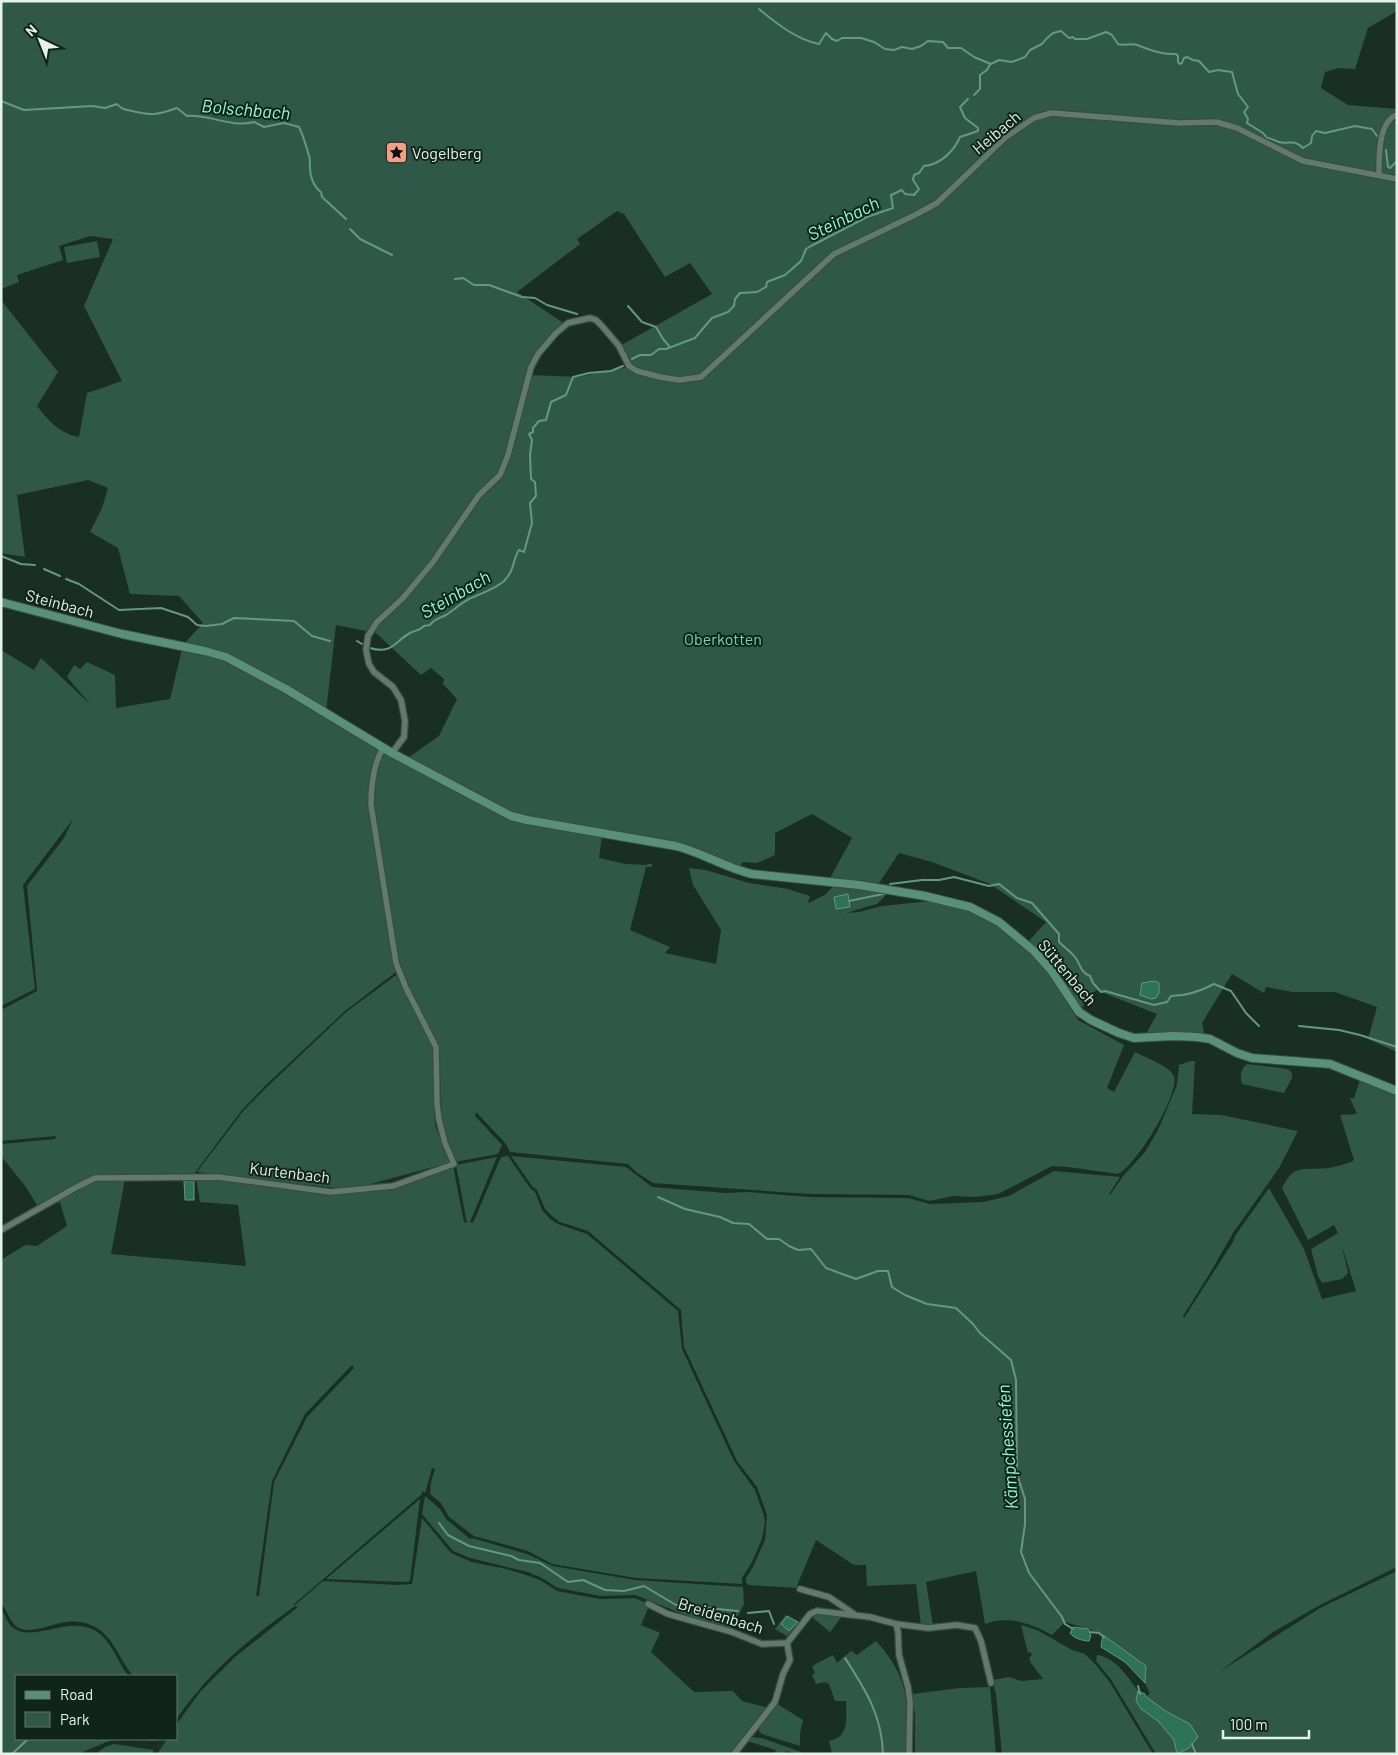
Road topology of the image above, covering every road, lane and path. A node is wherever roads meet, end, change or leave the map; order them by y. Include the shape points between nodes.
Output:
1 (1397, 115) edge
2 (1379, 175) junction
3 (1397, 179) edge
4 (1, 602) edge
5 (383, 748) junction
6 (392, 753) junction
7 (737, 870) joint
8 (1397, 1091) edge
9 (1, 1230) edge
10 (800, 1589) dead end
11 (648, 1604) dead end
12 (855, 1614) junction
13 (896, 1624) junction
14 (787, 1642) junction
15 (991, 1683) dead end
16 (734, 1754) edge
17 (910, 1754) edge

1 - 2 street via 1389,120 1378,150
2 - 3 street, Heibach
2 - 6 street, Heibach via 1303,161 1237,128 1216,122 1179,124 1051,113 1034,118 1006,137 937,203 834,254 701,377 679,380 637,371 629,366 619,346 596,320 572,321 561,326 535,360 502,472 476,499 424,574 377,622 368,636 369,664 396,690 403,707 404,737
4 - 5 street, Steinbach via 226,657 294,693
5 - 6 street, Steinbach
5 - 9 street, Kurtenbach via 372,780 371,804 396,963 436,1047 439,1120 454,1164 393,1186 331,1192 218,1177 95,1178
6 - 7 street, Steinbach via 511,816 682,847
7 - 8 street, Süttenbach via 859,885 981,911 1009,930 1043,961 1077,1010 1119,1033 1134,1038 1197,1037 1252,1058 1330,1064
10 - 12 street via 829,1597
11 - 14 street, Breidenbach via 668,1614 762,1644
12 - 13 street
12 - 14 street via 817,1611 810,1614
13 - 15 street via 975,1628
13 - 17 street via 899,1655 910,1702
14 - 16 street via 790,1660 775,1702

